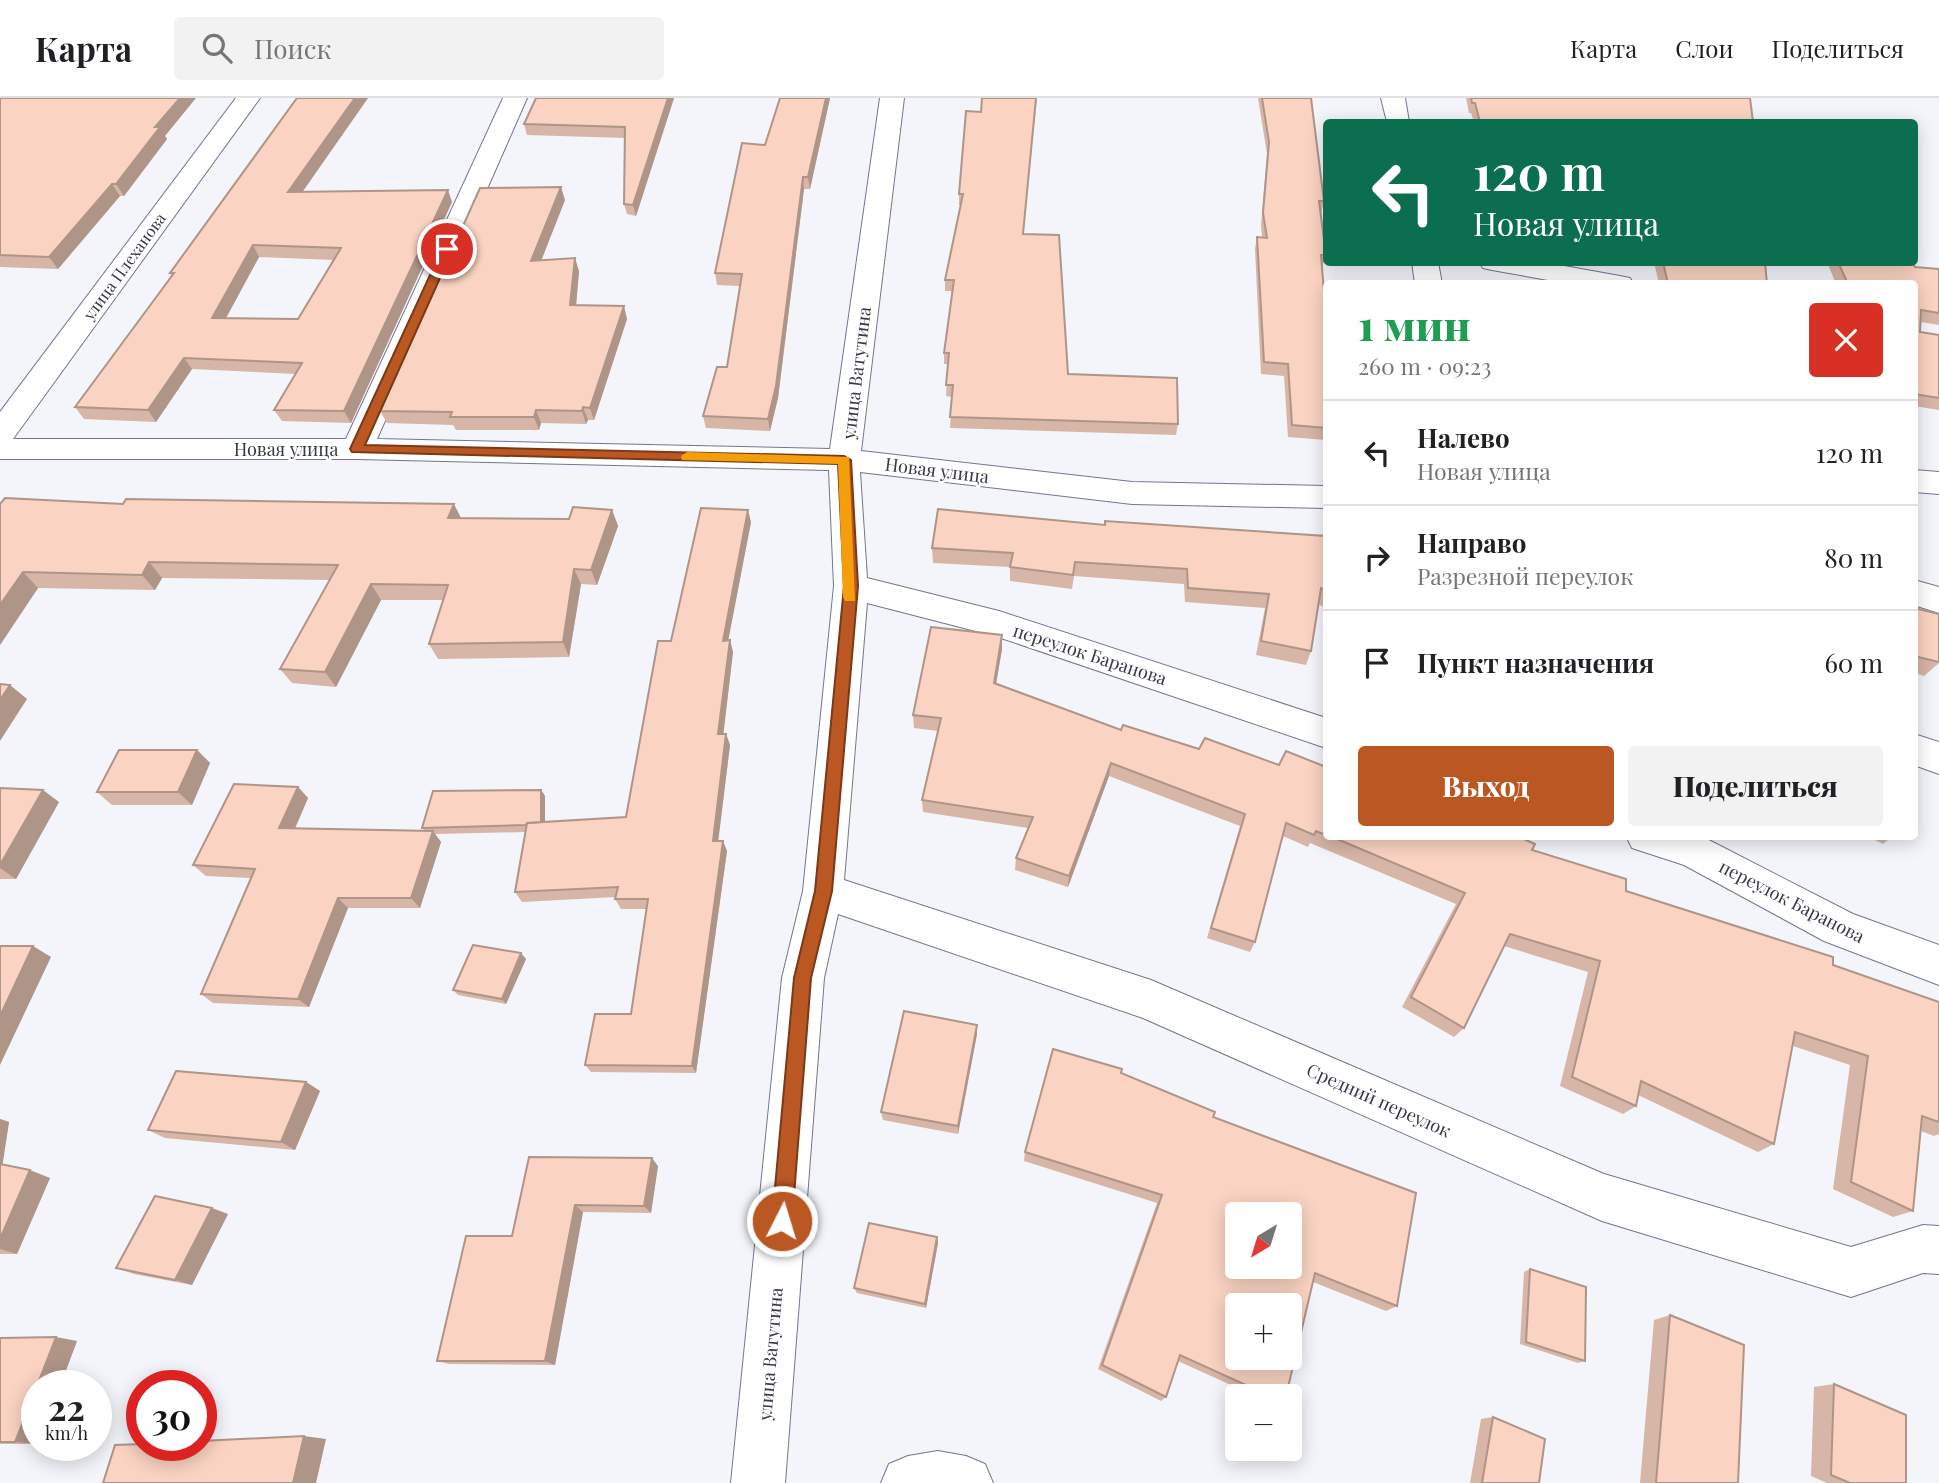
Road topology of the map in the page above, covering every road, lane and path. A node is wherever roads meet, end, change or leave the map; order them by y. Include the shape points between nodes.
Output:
1 (248, 98) edge
2 (515, 98) edge
3 (891, 98) edge
4 (1393, 98) edge
5 (1397, 119) edge
6 (1515, 266) edge
7 (1597, 280) edge
8 (0, 434) edge
9 (0, 449) edge
10 (357, 449) junction
11 (844, 460) junction
12 (1918, 481) edge
13 (1939, 483) edge
14 (1323, 498) edge
15 (851, 586) junction
16 (1918, 593) edge
17 (1939, 600) edge
18 (1323, 732) edge
19 (1918, 750) edge
20 (1939, 758) edge
21 (1658, 840) edge
22 (823, 891) junction
23 (1939, 965) edge
24 (1939, 1250) edge
25 (758, 1483) edge
26 (908, 1483) edge
27 (966, 1483) edge

1 - 8 street, улица Плеханова
2 - 10 street
3 - 11 street, улица Ватутина
4 - 5 street
6 - 7 street
9 - 10 street, Новая улица
10 - 11 street, Новая улица
11 - 14 street, Новая улица via 1132,493
11 - 15 street, улица Ватутина
12 - 13 street
15 - 18 street, переулок Баранова via 999,624
15 - 22 street, улица Ватутина
16 - 17 street
19 - 20 street
21 - 23 street, переулок Баранова via 1696,852 1839,928
22 - 24 street, Средний переулок via 1151,1000 1602,1197 1851,1272 1923,1249
22 - 25 street, улица Ватутина via 803,978
26 - 27 street via 939,1478

